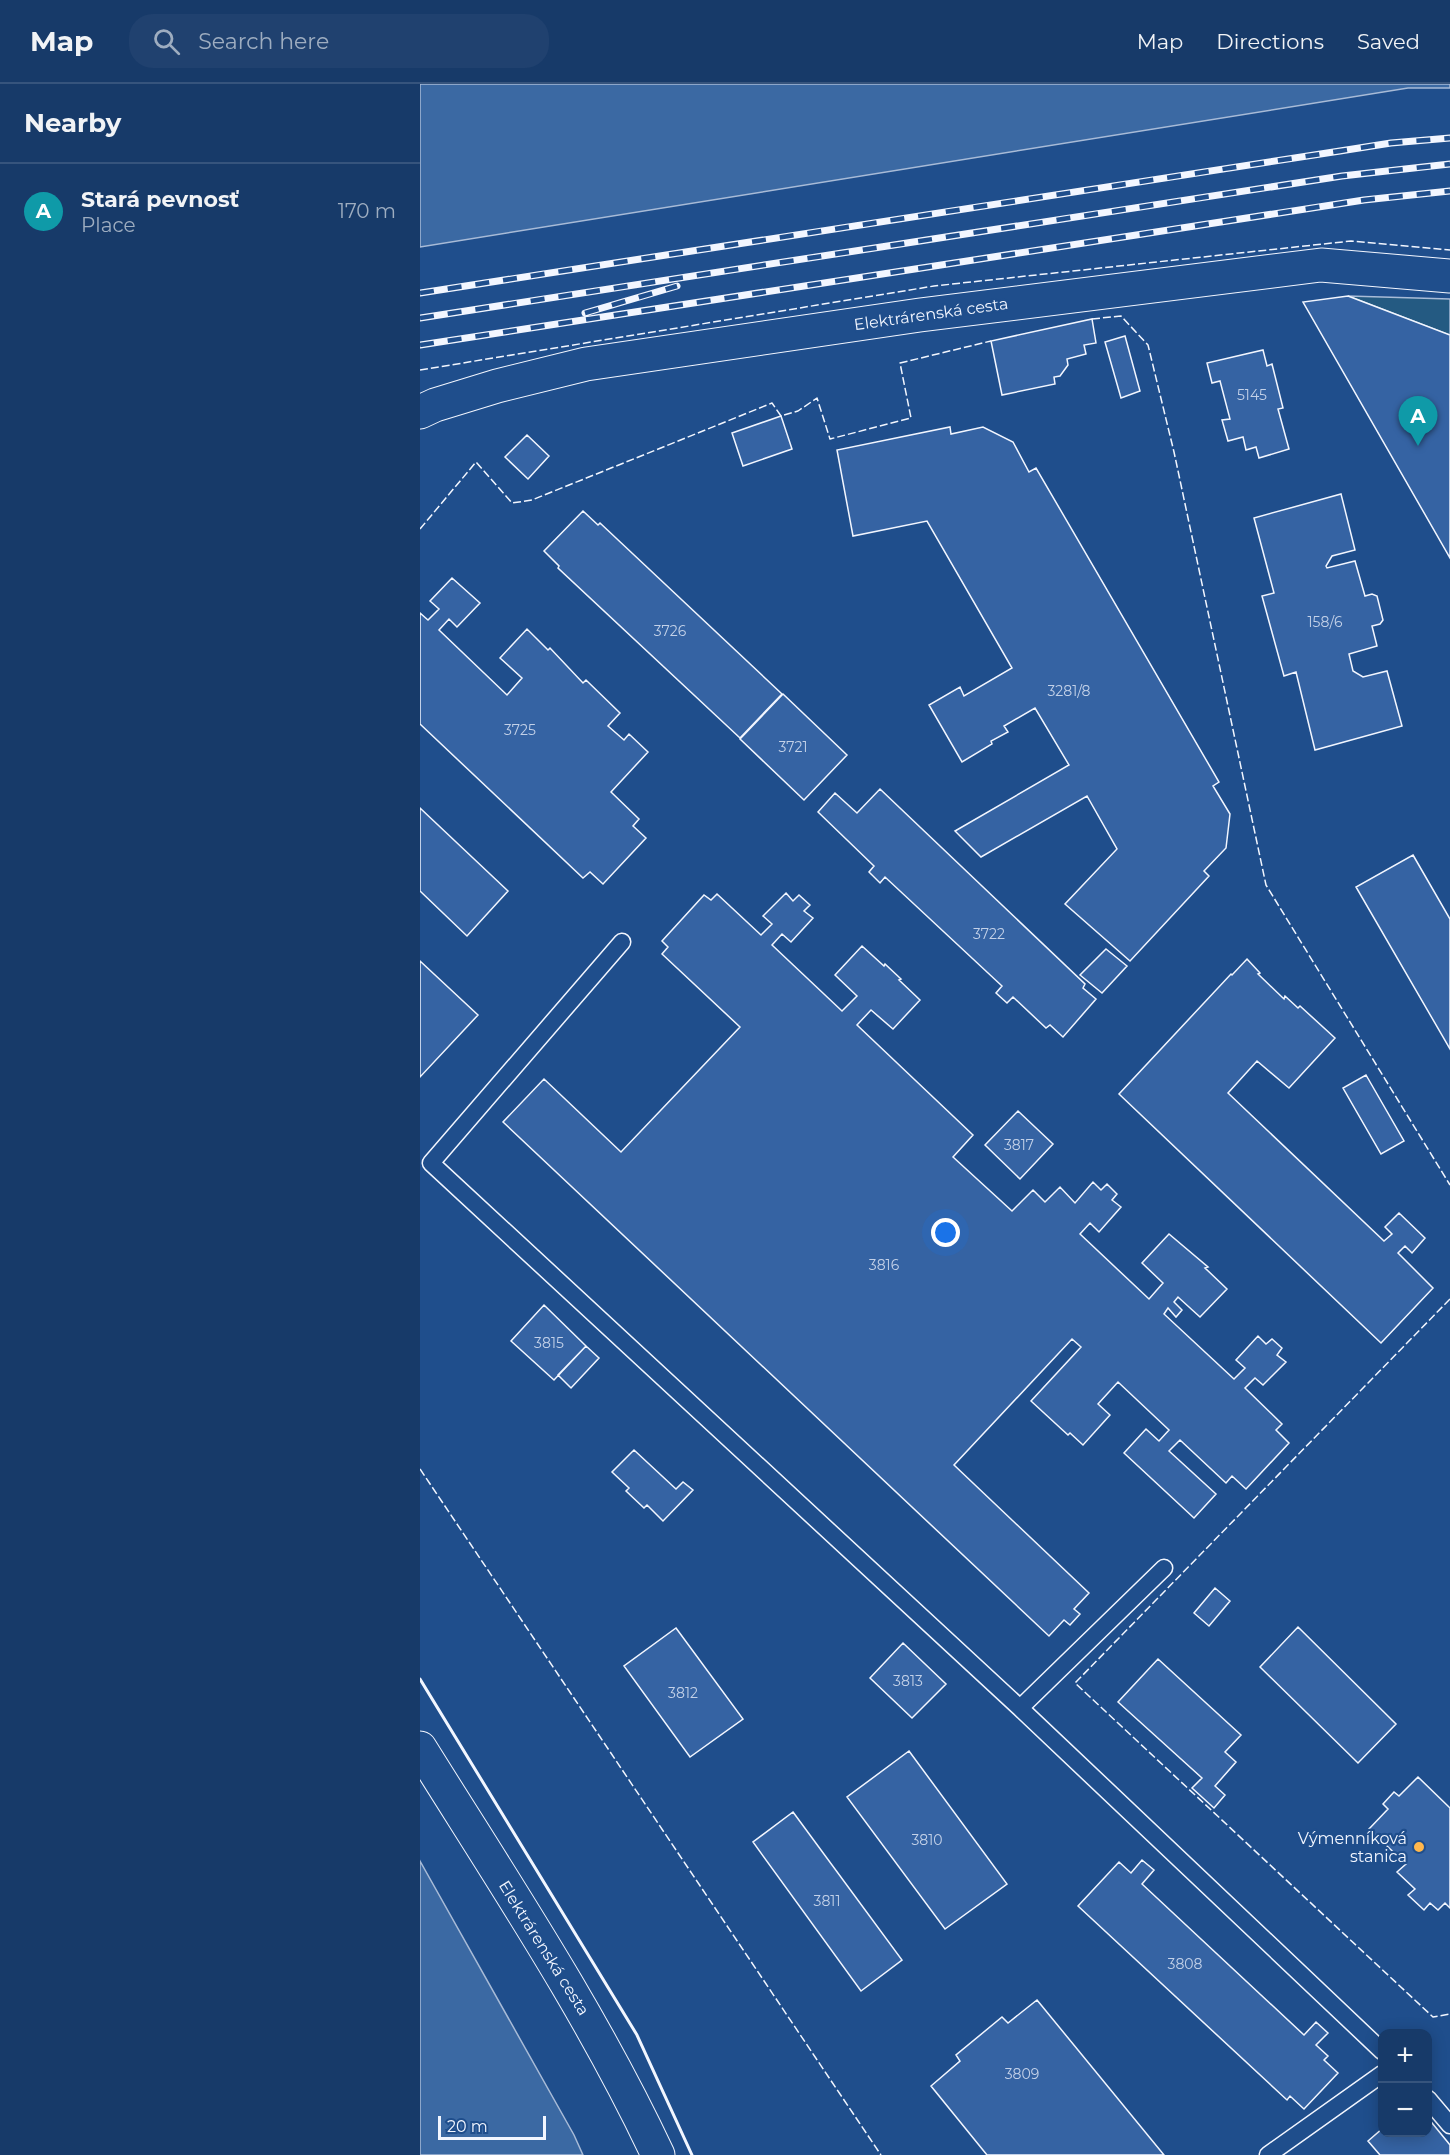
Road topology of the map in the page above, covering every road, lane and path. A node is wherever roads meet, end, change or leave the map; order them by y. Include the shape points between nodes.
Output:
1 (1450, 276) edge
2 (420, 412) edge
3 (622, 942) dead end
4 (1164, 1568) dead end
5 (1020, 1708) junction
6 (420, 1748) edge
7 (1378, 2045) edge
8 (1378, 2078) edge
9 (1432, 2104) edge
10 (1450, 2125) edge
11 (658, 2155) edge
12 (1268, 2155) edge

1 - 2 street, Elektrárenská cesta via 1321,265 920,315 586,364 497,386
3 - 5 lane via 431,1162
4 - 5 lane
5 - 7 lane
6 - 11 street, Elektrárenská cesta via 578,2001
8 - 12 lane
9 - 10 lane

